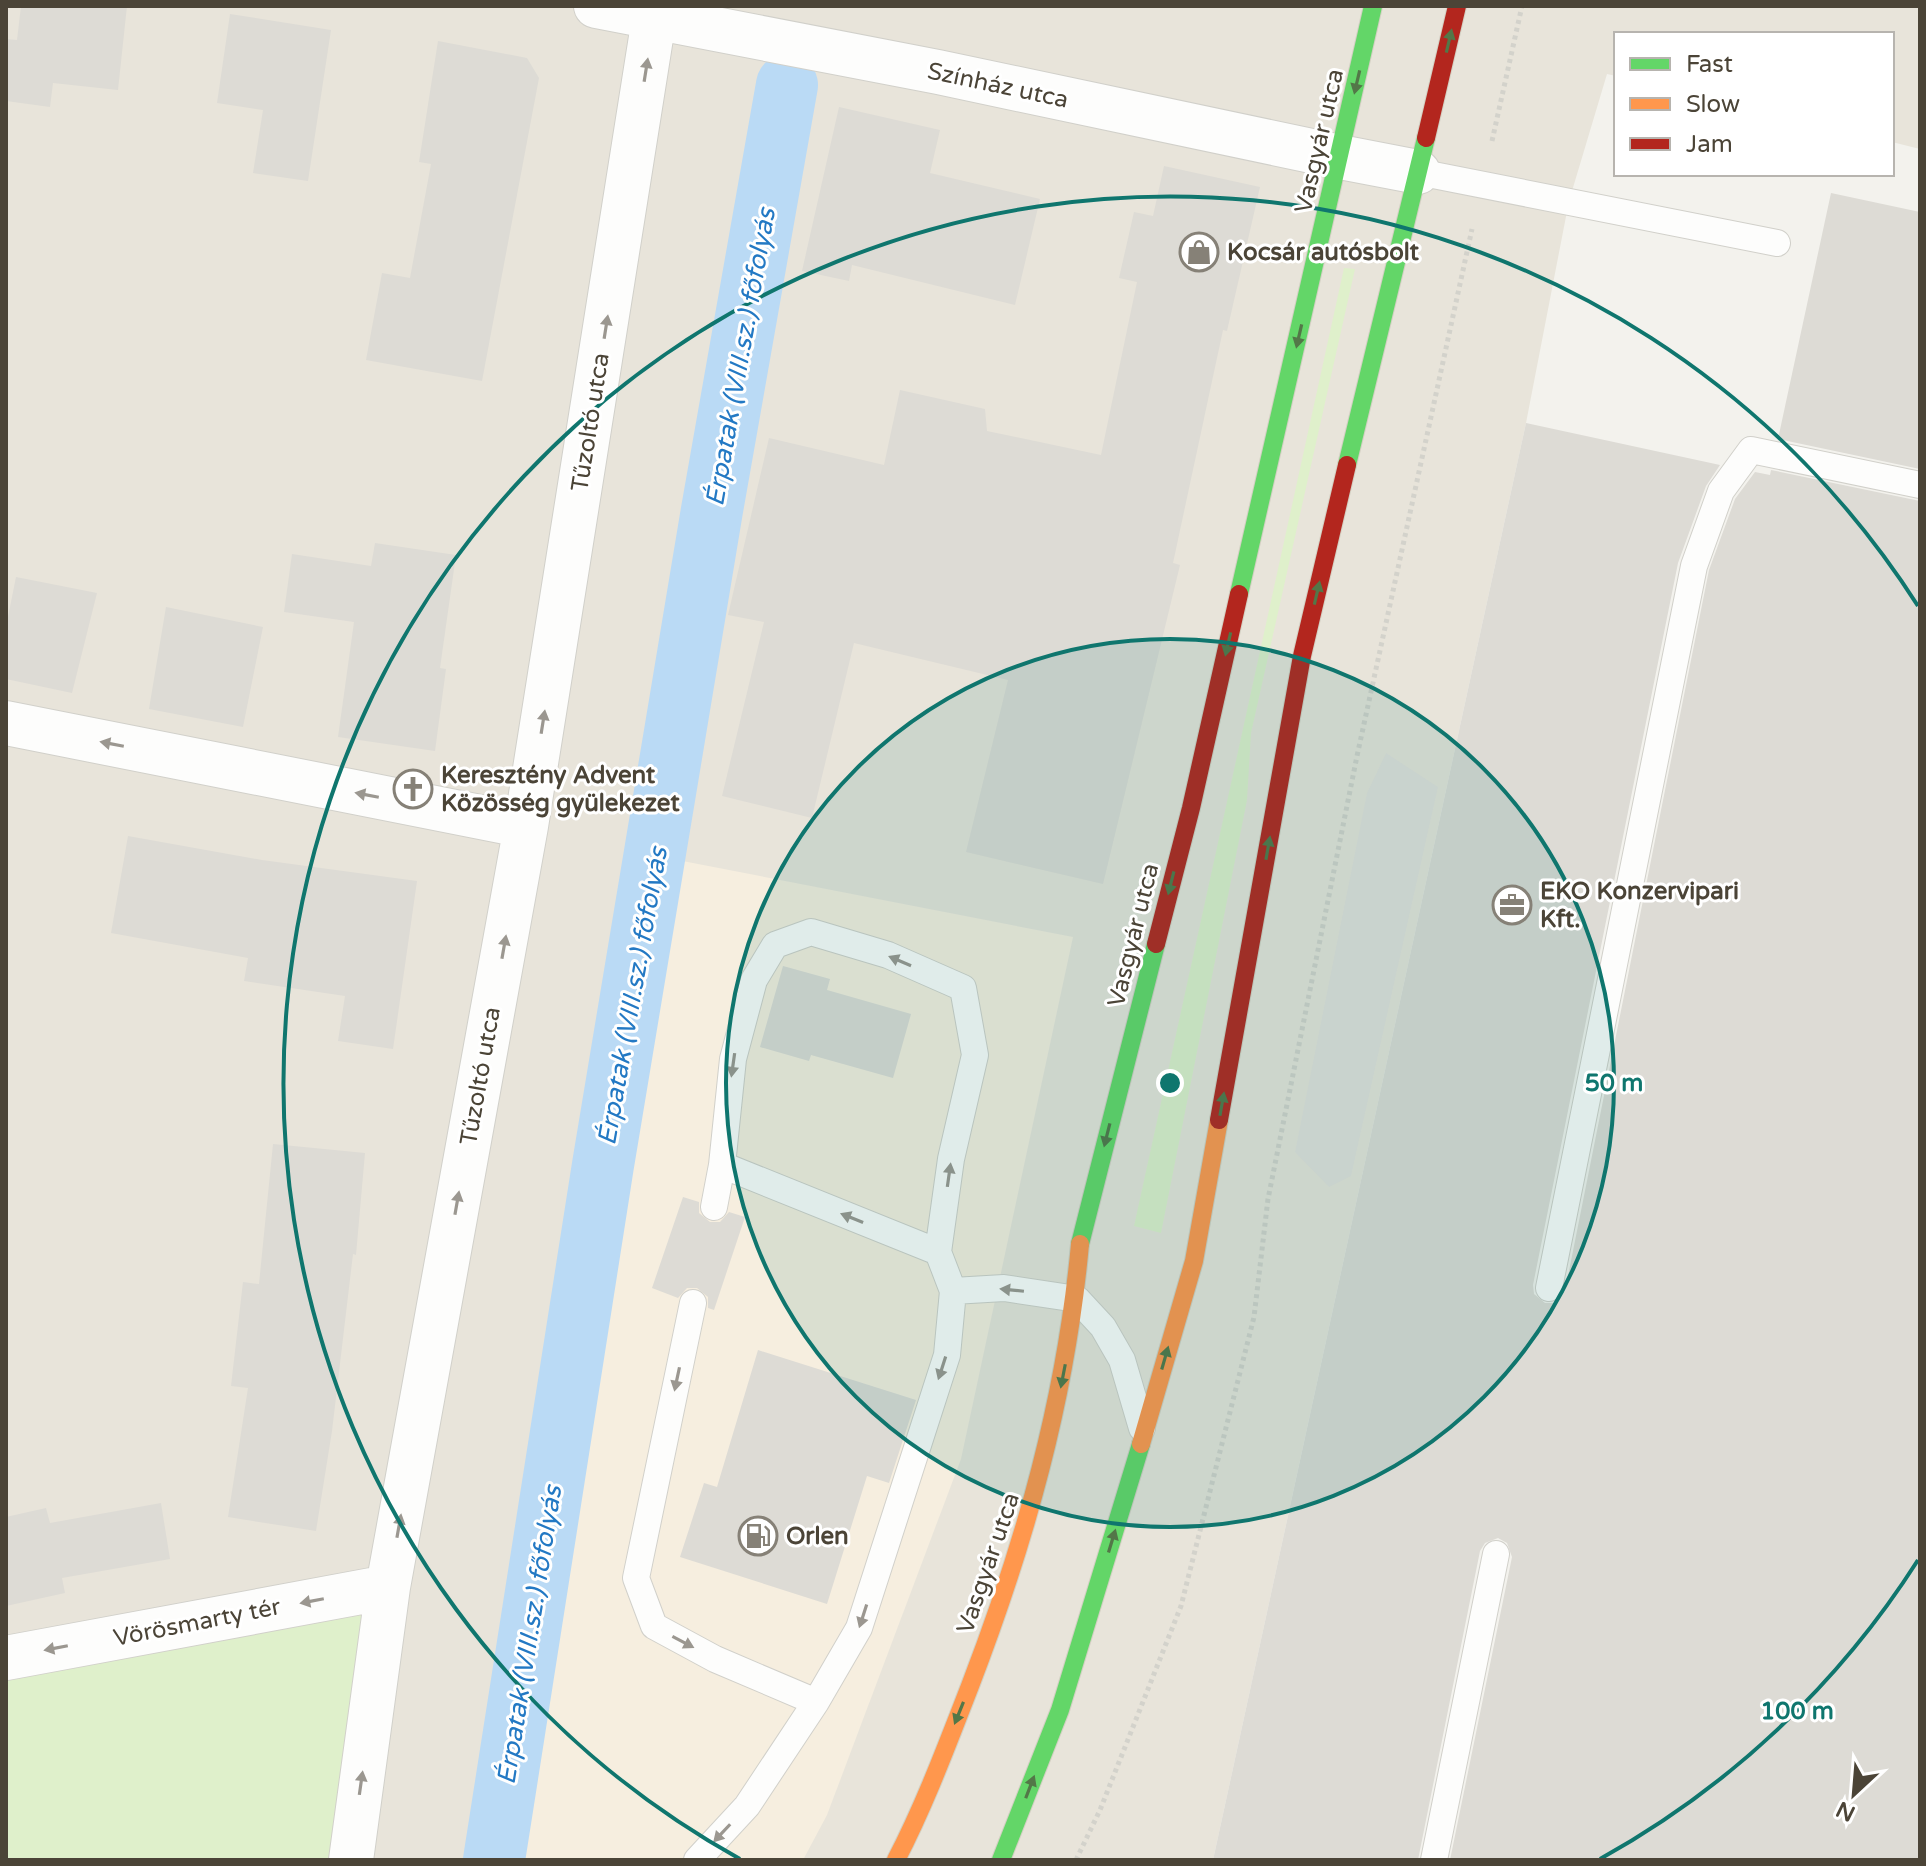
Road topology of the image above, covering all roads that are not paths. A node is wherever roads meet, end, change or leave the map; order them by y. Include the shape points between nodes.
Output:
1 (596, 6) edge
2 (1373, 6) edge
3 (1457, 6) edge
4 (656, 12) edge
5 (1340, 157) junction
6 (1418, 172) junction
7 (1777, 243) dead end
8 (1920, 485) edge
9 (6, 723) edge
10 (526, 826) junction
11 (722, 1165) junction
12 (714, 1207) dead end
13 (938, 1252) junction
14 (1549, 1288) dead end
15 (953, 1291) junction
16 (1077, 1299) junction
17 (693, 1303) dead end
18 (1143, 1432) junction
19 (1496, 1554) dead end
20 (388, 1587) junction
21 (6, 1658) edge
22 (816, 1702) junction
23 (351, 1860) edge
24 (697, 1860) edge
25 (896, 1860) edge
26 (1001, 1860) edge
27 (1434, 1860) edge

1 - 4 street, Színház utca
2 -> 5 main road, Vasgyár utca
6 -> 3 main road
4 - 5 street, Színház utca via 740,34
10 -> 4 street, Tűzoltó utca
5 - 6 street, Színház utca
5 -> 16 main road, Vasgyár utca via 1191,808 1081,1235
6 - 7 lane
18 -> 6 main road via 1194,1261 1302,656
8 - 14 lane via 1751,450 1721,491 1694,566
10 -> 9 street
20 -> 10 street, Tűzoltó utca
11 - 12 lane
13 -> 11 lane
13 -> 11 lane via 951,1159 975,1055 963,988 888,955 811,932 775,945 754,980 733,1059
13 - 15 lane
16 -> 15 lane via 1004,1288
15 -> 22 lane via 947,1355 859,1628
16 - 18 lane via 1103,1327 1122,1360
16 -> 25 main road, Vasgyár utca via 1037,1494 982,1655
17 -> 22 lane via 636,1578 654,1626
26 -> 18 main road via 1060,1710
19 - 27 lane
20 -> 21 street, Vörösmarty tér
23 -> 20 street
22 -> 24 lane via 747,1806

